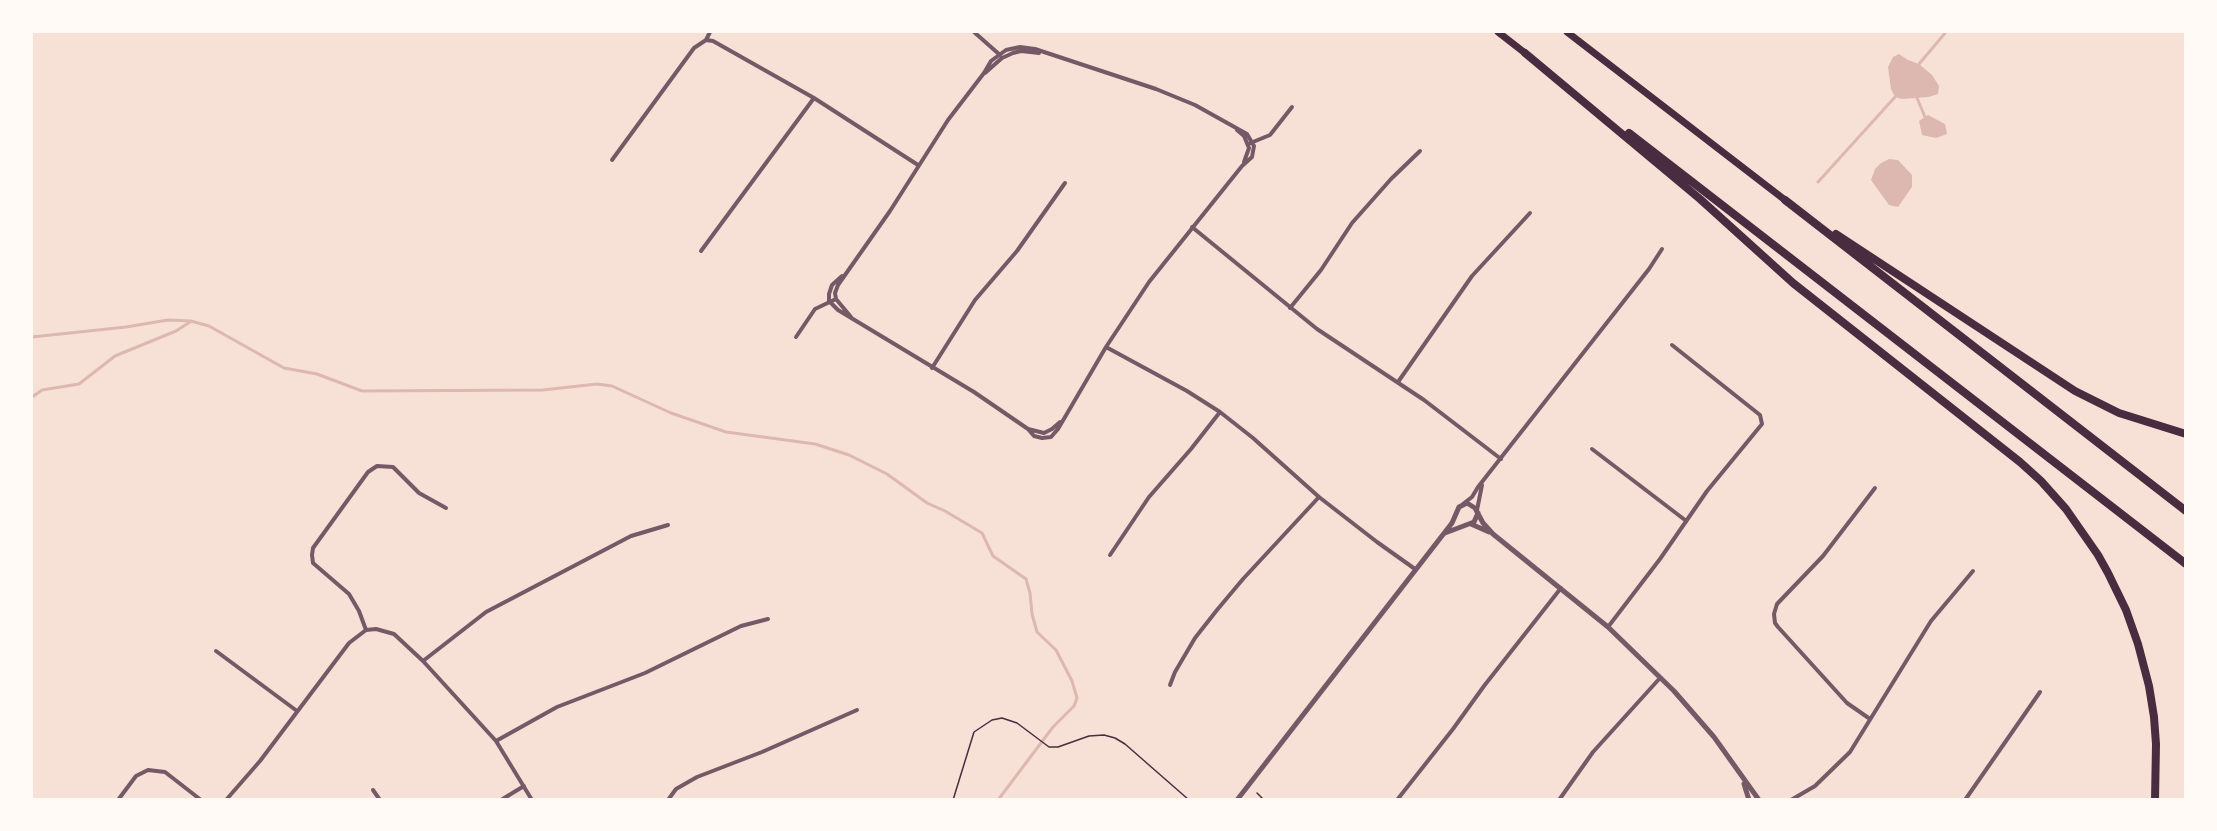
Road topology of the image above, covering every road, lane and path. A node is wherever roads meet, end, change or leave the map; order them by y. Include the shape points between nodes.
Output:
1 (710, 32) edge
2 (974, 32) edge
3 (1498, 32) edge
4 (1567, 32) edge
5 (706, 40) junction
6 (1525, 52) junction
7 (1001, 56) junction
8 (814, 98) junction
9 (1292, 107) dead end
10 (1251, 143) junction
11 (1420, 151) dead end
12 (612, 160) dead end
13 (918, 165) junction
14 (1065, 183) dead end
15 (1785, 200) junction
16 (1530, 213) dead end
17 (1192, 227) junction
18 (1662, 249) dead end
19 (701, 251) dead end
20 (845, 273) junction
21 (836, 299) junction
22 (829, 301) junction
23 (1290, 308) junction
24 (851, 317) junction
25 (796, 337) dead end
26 (1672, 345) dead end
27 (1106, 347) junction
28 (932, 368) junction
29 (1398, 382) junction
30 (1220, 412) junction
31 (1063, 418) junction
32 (1028, 429) junction
33 (1047, 432) junction
34 (2186, 434) edge
35 (1048, 438) junction
36 (1592, 449) dead end
37 (1501, 459) junction
38 (1483, 482) junction
39 (1875, 488) dead end
40 (1319, 497) junction
41 (1461, 505) junction
42 (446, 508) dead end
43 (1477, 511) junction
44 (2186, 512) edge
45 (1456, 513) junction
46 (1685, 520) junction
47 (1468, 524) junction
48 (668, 525) dead end
49 (1493, 534) junction
50 (1442, 536) junction
51 (1110, 555) dead end
52 (2186, 564) edge
53 (1415, 570) junction
54 (1973, 571) dead end
55 (1562, 587) junction
56 (768, 619) dead end
57 (1608, 627) junction
58 (366, 630) junction
59 (216, 651) dead end
60 (423, 661) junction
61 (1660, 678) junction
62 (1170, 685) dead end
63 (2040, 692) dead end
64 (857, 710) dead end
65 (297, 711) junction
66 (1870, 719) junction
67 (496, 741) junction
68 (1742, 777) junction
69 (524, 786) junction
70 (373, 790) dead end
71 (1257, 793) dead end
72 (118, 800) edge
73 (201, 800) edge
74 (226, 800) edge
75 (380, 800) edge
76 (501, 800) edge
77 (532, 800) edge
78 (665, 800) edge
79 (953, 800) edge
80 (1189, 800) edge
81 (1238, 800) edge
82 (1264, 800) edge
83 (1397, 800) edge
84 (1559, 800) edge
85 (1749, 800) edge
86 (1759, 800) edge
87 (1791, 800) edge
88 (1965, 800) edge
89 (2155, 800) edge

1 - 5 street
2 - 7 street
3 - 6 highway
4 - 15 highway
5 - 8 street
5 - 12 street via 694,48
6 - 52 highway
6 - 89 highway via 1794,283 2020,462 2060,502 2109,573 2139,644 2154,717
7 - 10 street via 1021,51 1051,56 1172,95 1235,128
7 - 13 street via 948,120
8 - 13 street
8 - 19 street
9 - 10 street via 1269,135
10 - 17 street via 1242,166
11 - 23 street via 1352,223
13 - 20 street via 879,229
14 - 28 street via 1017,251 975,300
15 - 34 highway via 2075,391 2126,416
15 - 44 highway
16 - 29 street via 1472,276
17 - 23 street
17 - 27 street
18 - 37 street
20 - 21 street via 836,289
20 - 22 street via 834,282
21 - 22 street
21 - 24 street
22 - 24 street
22 - 25 street via 811,313
23 - 29 street
24 - 28 street
26 - 46 street via 1760,415 1762,421
27 - 30 street
27 - 31 street
28 - 32 street
29 - 37 street
30 - 40 street
30 - 51 street via 1149,496
31 - 33 street
31 - 35 street
32 - 33 street
32 - 35 street via 1037,437
33 - 35 street
36 - 46 street
37 - 38 street
38 - 41 street
38 - 43 street
39 - 66 street via 1822,556 1777,604 1774,614 1778,627 1847,703
40 - 53 street
40 - 62 street via 1217,610
41 - 43 street via 1470,504
41 - 45 street
42 - 58 street via 419,493 393,467 377,466 368,472 313,548 313,562 349,594
43 - 47 street via 1476,519
43 - 49 street
45 - 47 street via 1458,520
45 - 50 street
46 - 57 street
47 - 49 street
47 - 50 street
48 - 60 street via 632,536 486,612
49 - 55 street
50 - 53 street
53 - 81 street
54 - 66 street via 1932,621
55 - 57 street
55 - 83 street
56 - 67 street via 741,626 653,670 557,707
57 - 61 street
58 - 60 street via 394,634
58 - 65 street via 349,643
59 - 65 street
60 - 67 street
61 - 68 street via 1700,719
61 - 84 street via 1593,752
63 - 88 street
64 - 78 street via 697,777
65 - 74 street
66 - 87 street via 1850,752 1815,786
67 - 69 street
68 - 85 street
68 - 86 street
69 - 76 street
69 - 77 street
70 - 75 street
71 - 82 path
72 - 73 street via 136,776 148,770 165,772
79 - 80 path via 971,739 992,720 1008,719 1046,746 1058,747 1095,735 1115,738

